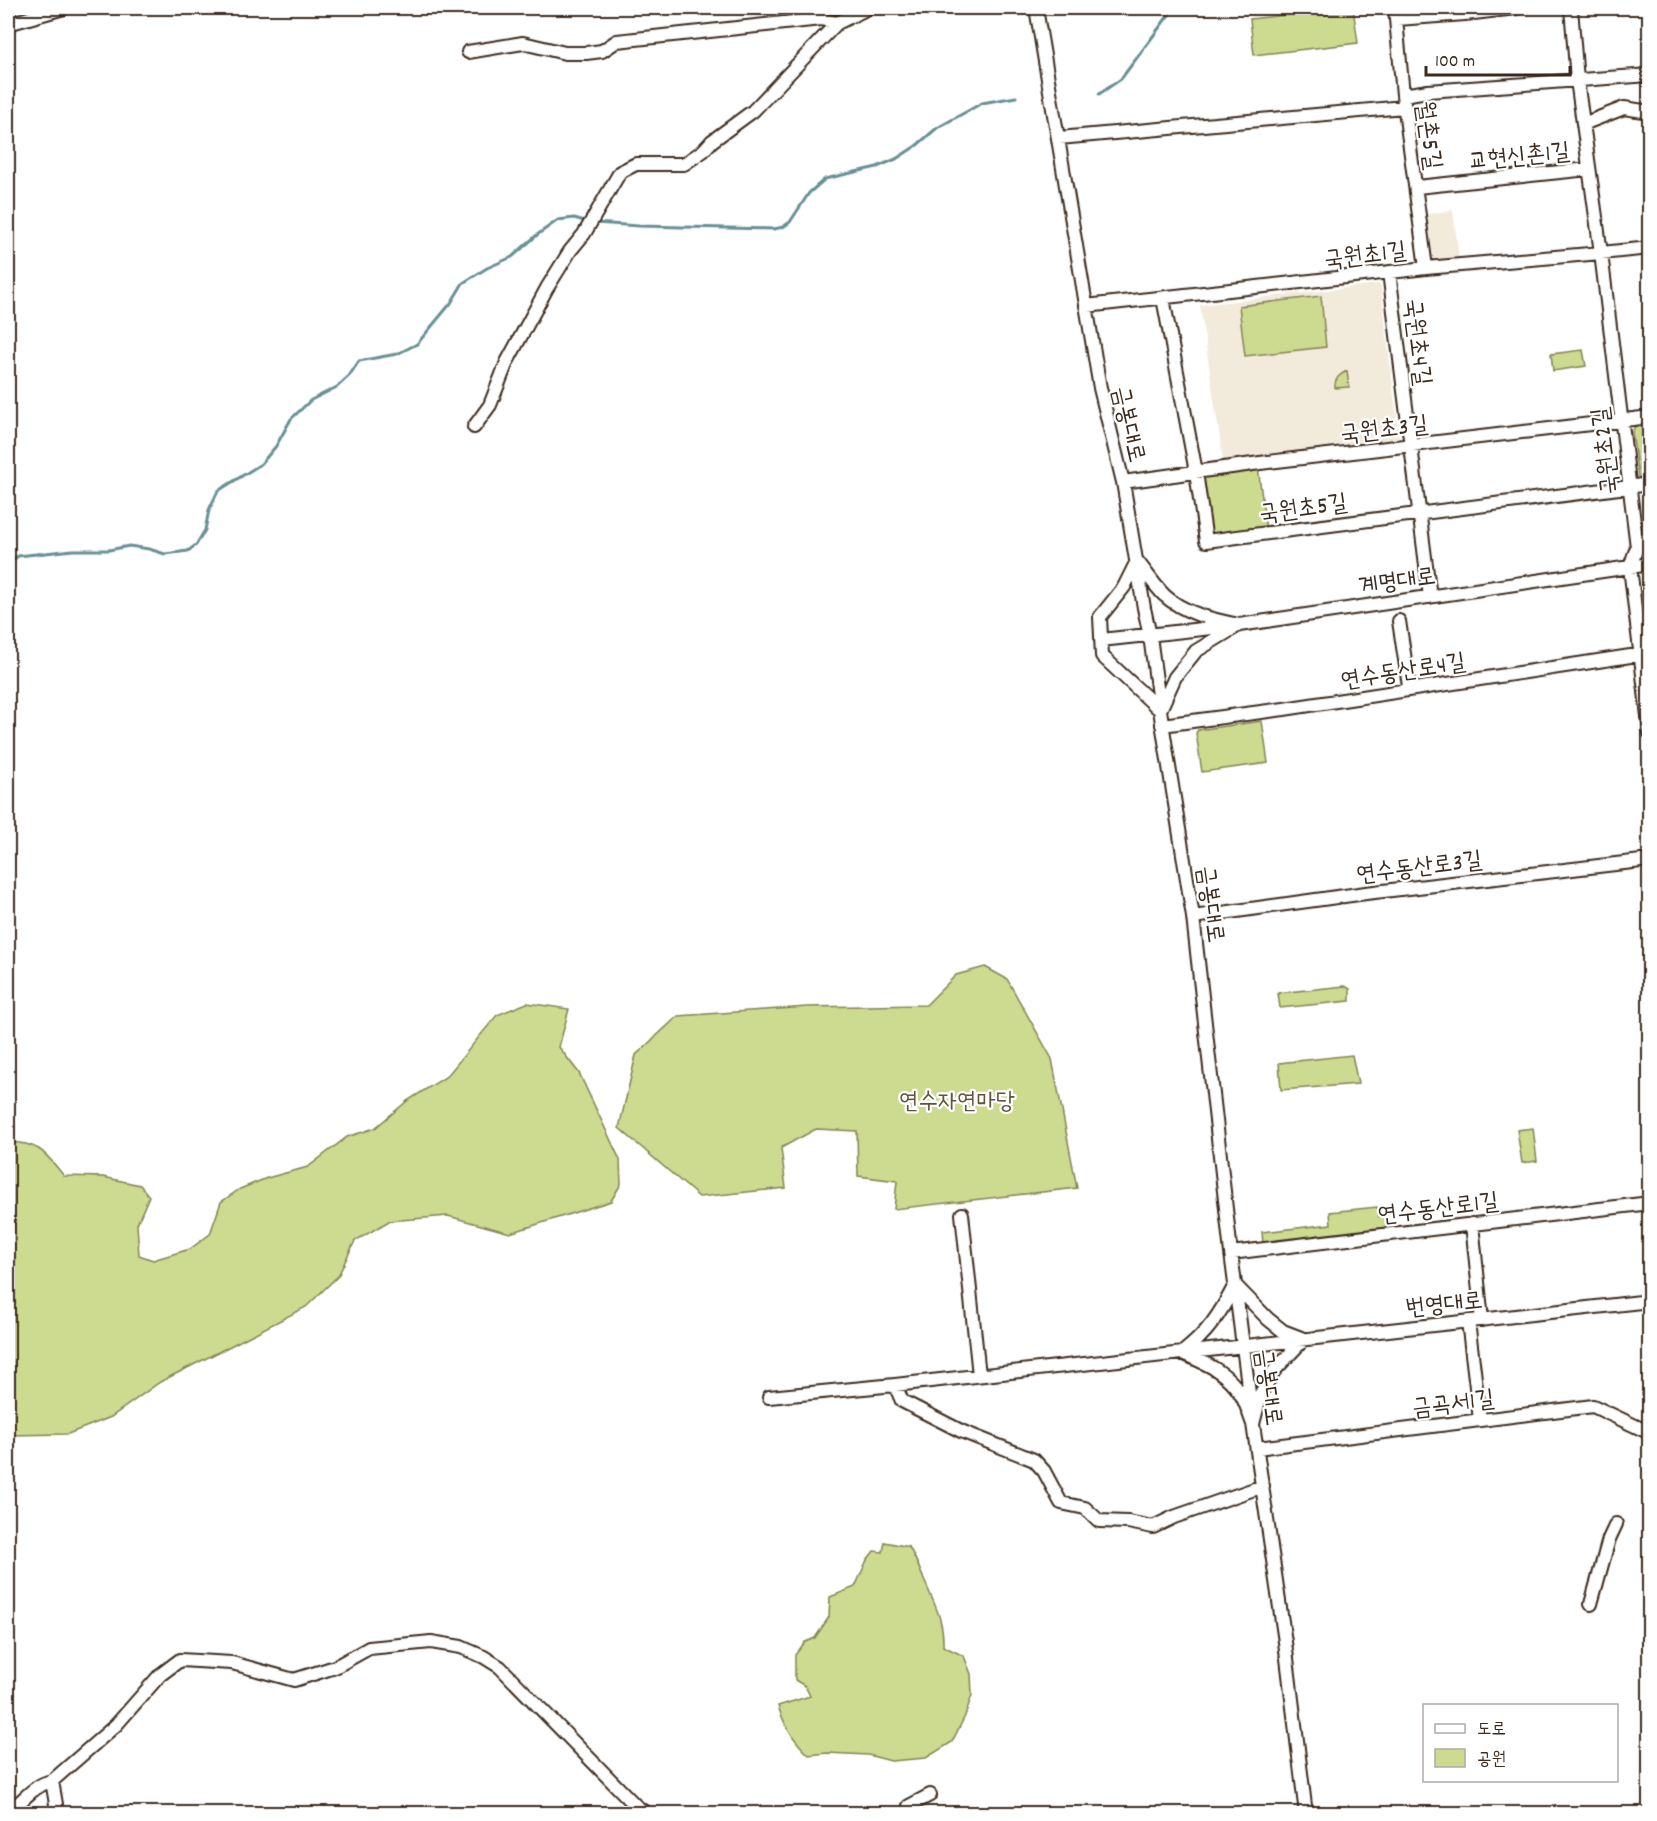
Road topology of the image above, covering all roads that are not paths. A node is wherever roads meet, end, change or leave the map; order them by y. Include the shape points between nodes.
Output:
1 (64, 8) edge
2 (868, 8) edge
3 (1036, 8) edge
4 (1516, 8) edge
5 (1571, 8) edge
6 (1396, 13) edge
7 (837, 23) junction
8 (8, 24) edge
9 (468, 52) dead end
10 (1650, 75) edge
11 (1576, 80) junction
12 (1404, 101) junction
13 (1650, 112) edge
14 (1583, 124) junction
15 (1059, 138) junction
16 (1589, 169) junction
17 (1416, 187) junction
18 (1650, 248) edge
19 (1600, 254) junction
20 (1426, 268) junction
21 (1389, 272) junction
22 (1163, 298) junction
23 (1086, 306) junction
24 (1650, 417) edge
25 (1622, 421) junction
26 (474, 427) dead end
27 (1411, 446) junction
28 (1196, 472) junction
29 (1123, 482) junction
30 (1650, 484) edge
31 (1630, 487) junction
32 (1419, 513) junction
33 (1137, 561) junction
34 (1650, 564) edge
35 (1630, 567) junction
36 (1430, 597) junction
37 (1399, 621) dead end
38 (1239, 625) junction
39 (1150, 636) junction
40 (1101, 640) junction
41 (1644, 654) edge
42 (1409, 686) dead end
43 (1160, 710) junction
44 (1162, 725) junction
45 (1650, 733) edge
46 (1650, 860) edge
47 (1193, 917) junction
48 (1650, 1203) edge
49 (962, 1214) dead end
50 (1472, 1224) junction
51 (1231, 1253) junction
52 (1235, 1285) junction
53 (1650, 1301) edge
54 (1482, 1320) junction
55 (1468, 1321) junction
56 (1304, 1339) junction
57 (1243, 1347) junction
58 (1182, 1353) junction
59 (979, 1375) junction
60 (895, 1385) junction
61 (769, 1397) dead end
62 (1480, 1420) junction
63 (1253, 1424) junction
64 (1650, 1433) edge
65 (1257, 1448) junction
66 (1263, 1486) junction
67 (1616, 1524) dead end
68 (1591, 1604) dead end
69 (52, 1781) junction
70 (930, 1796) dead end
71 (8, 1811) edge
72 (54, 1814) edge
73 (647, 1814) edge
74 (909, 1814) edge
75 (1306, 1814) edge

1 - 8 street
2 - 7 street
3 - 15 street, 금봉대로
4 - 6 street via 1465,14
5 - 11 street, 국원초2길
6 - 12 street, 월촌5길
7 - 9 street via 821,19 617,41 603,51 586,53 566,53 523,43
7 - 26 street via 753,111 703,151 684,164 636,164 620,172 547,288 507,362 490,405
10 - 11 street
11 - 12 street via 1428,91
11 - 14 street, 국원초2길
12 - 15 street
12 - 17 street, 월촌5길
13 - 14 street via 1624,108
14 - 16 street, 국원초2길
15 - 23 street, 금봉대로
16 - 17 street, 교현신촌1길
16 - 19 street, 국원초2길
17 - 20 street, 월촌5길
18 - 19 street, 국원초1길
19 - 20 street, 국원초1길
19 - 25 street, 국원초2길
20 - 21 street, 국원초1길
21 - 22 street, 국원초1길
21 - 27 street, 국원초4길
22 - 23 street, 국원초1길
22 - 28 street, 국원초5길
23 - 29 street, 금봉대로 via 1100,388
24 - 25 street, 국원초3길
25 - 27 street, 국원초3길
25 - 31 street, 국원초2길
27 - 28 street, 국원초3길
27 - 32 street, 국원초4길
28 - 29 street, 국원초3길
28 - 32 street, 국원초5길 via 1206,541
29 - 33 street, 금봉대로
30 - 31 street, 국원초5길
31 - 32 street, 국원초5길
31 - 35 street, 국원초2길 via 1637,547
32 - 36 street, 국원초4길
33 - 38 street via 1173,602 1212,620
33 - 39 street, 금봉대로
33 - 40 street via 1124,587 1100,617
34 - 35 street, 계명대로
35 - 36 street, 계명대로
35 - 41 street, 국원초2길
36 - 38 street, 계명대로
37 - 42 street
38 - 39 street, 계명대로
38 - 43 street via 1196,651 1175,677
39 - 40 street, 계명대로
39 - 43 street, 금봉대로
40 - 43 street via 1102,656
41 - 44 street, 연수동산로4길
41 - 45 street, 국원초2길
43 - 44 street, 금봉대로
44 - 47 street, 금봉대로
46 - 47 street, 연수동산로3길
47 - 51 street, 금봉대로
48 - 50 street, 연수동산로1길
49 - 59 street
50 - 51 street, 연수동산로1길
50 - 54 street
51 - 52 street, 금봉대로
52 - 56 street via 1283,1331
52 - 57 street, 금봉대로
52 - 58 street via 1213,1325
53 - 54 street, 번영대로
54 - 55 street, 번영대로
55 - 56 street, 번영대로
55 - 62 street
56 - 57 street, 번영대로
56 - 63 street via 1274,1371 1261,1393
57 - 58 street, 번영대로
57 - 63 street, 금봉대로
58 - 59 street, 번영대로
58 - 63 street via 1226,1376 1241,1394
59 - 60 street, 번영대로
60 - 61 street, 번영대로
60 - 66 street via 902,1401 961,1431 1034,1460 1061,1503 1085,1508 1099,1521 1153,1527
62 - 64 street, 금곡서1길 via 1593,1406
62 - 65 street, 금곡서1길
63 - 65 street, 금봉대로
65 - 66 street, 금봉대로
66 - 75 street, 금봉대로
67 - 68 street
69 - 71 street via 40,1784
69 - 72 street
69 - 73 street via 116,1725 159,1675 180,1660 232,1664 294,1680 335,1666 369,1648 431,1642 461,1647 500,1667
70 - 74 street via 909,1806

